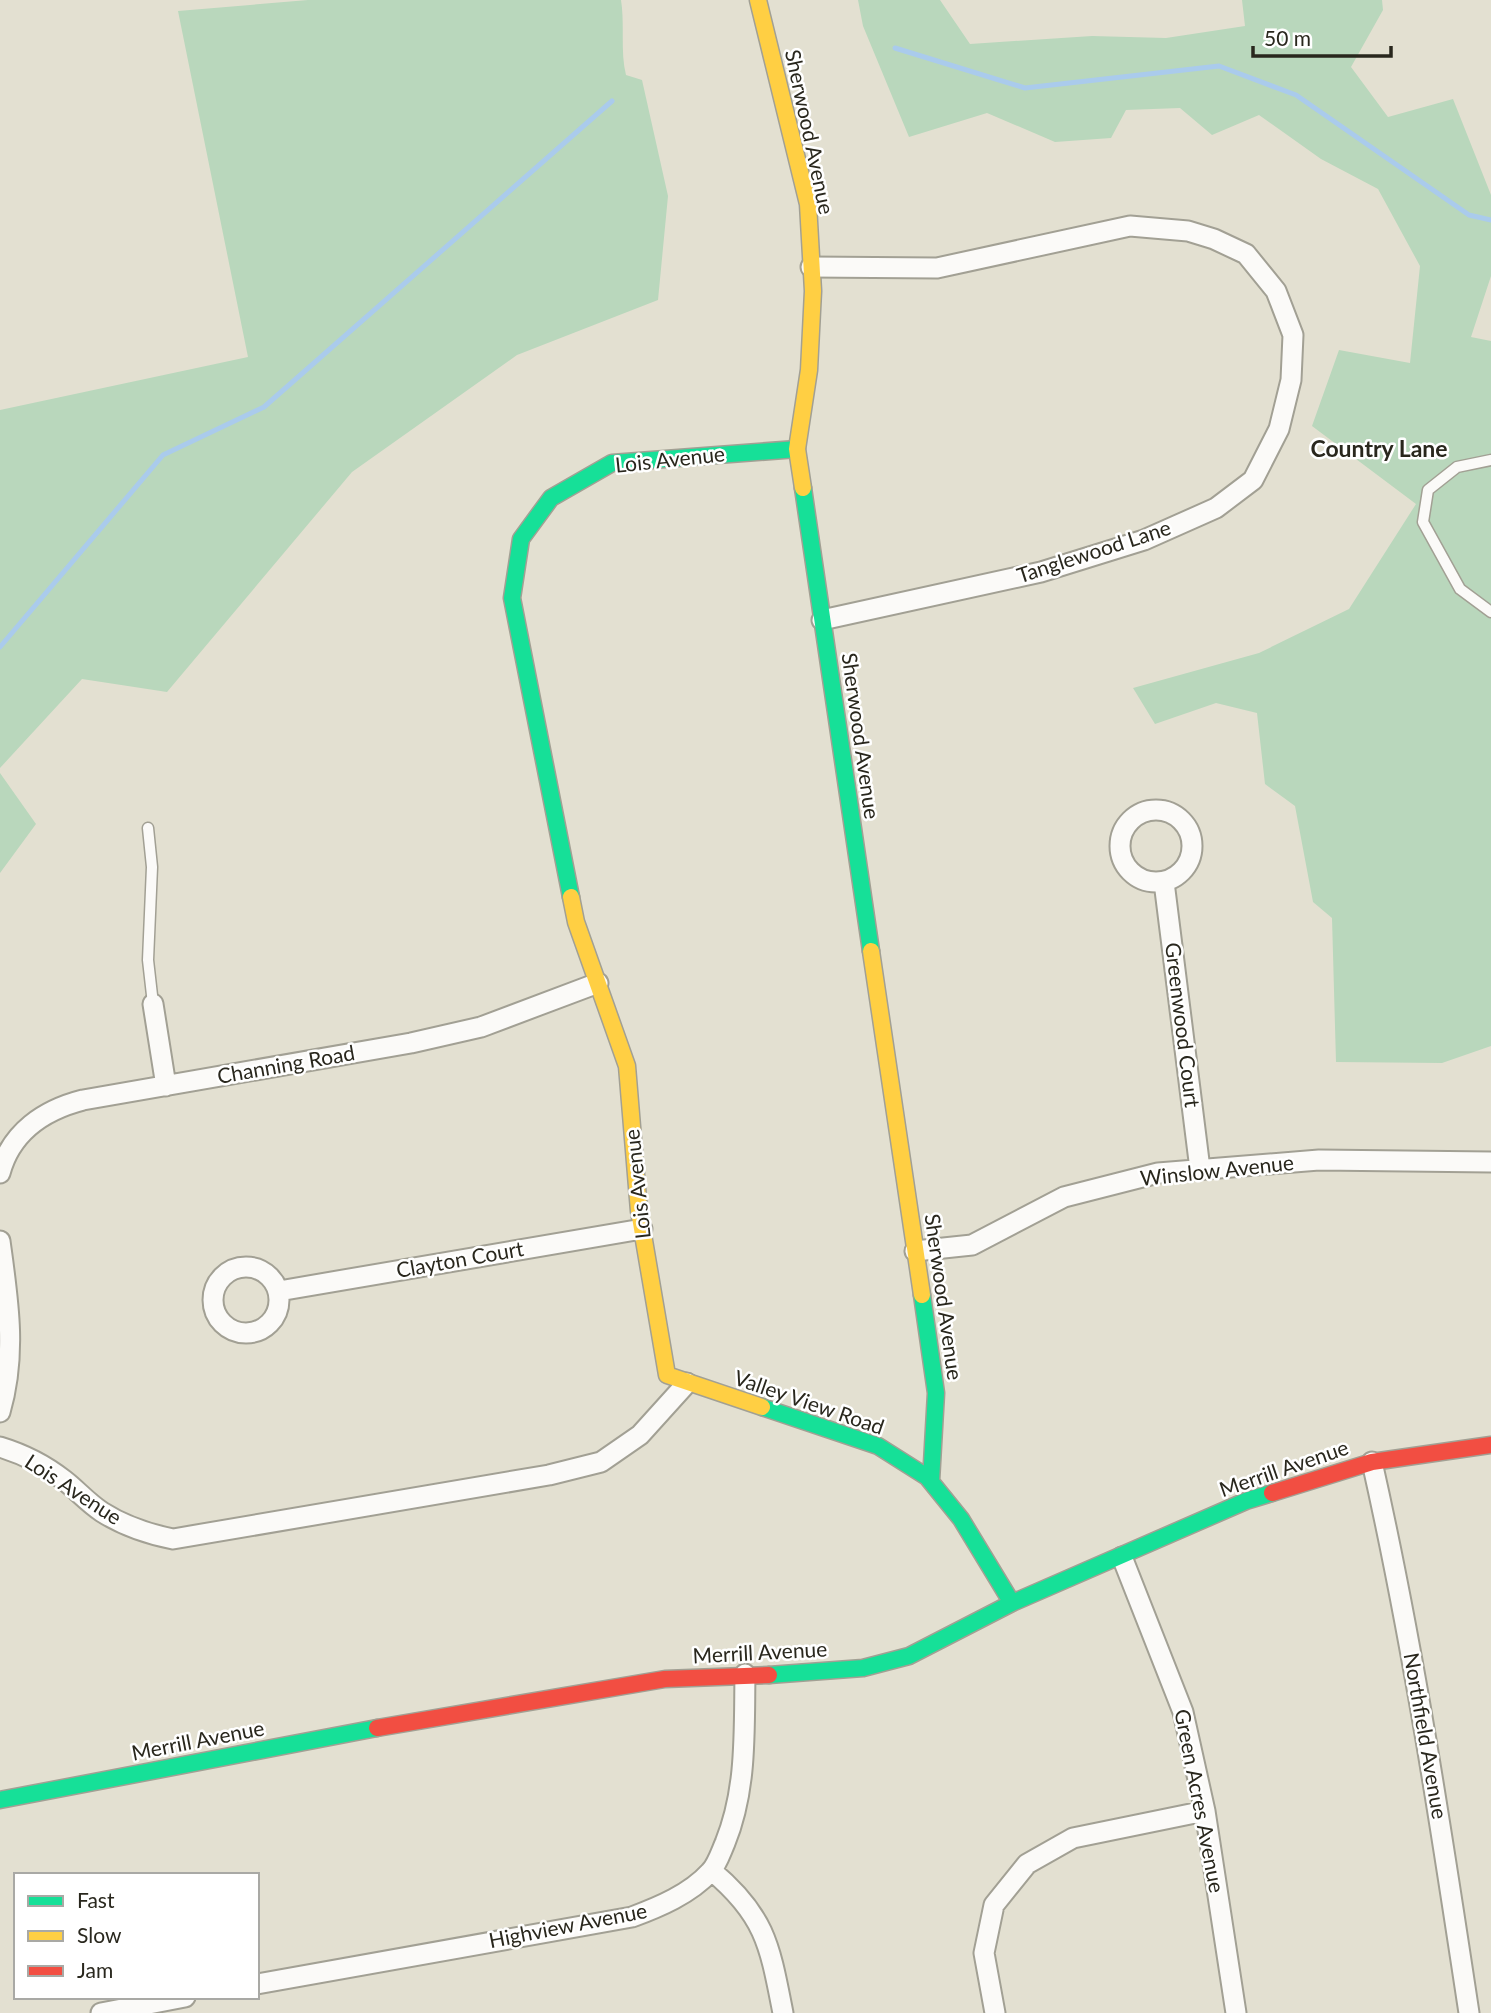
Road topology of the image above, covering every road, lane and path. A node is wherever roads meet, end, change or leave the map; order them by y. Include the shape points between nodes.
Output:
1 (758, 0) edge
2 (811, 267) junction
3 (797, 449) junction
4 (1491, 460) edge
5 (1491, 612) edge
6 (822, 620) junction
7 (148, 828) dead end
8 (1164, 881) dead end
9 (598, 983) junction
10 (153, 1003) joint
11 (166, 1086) junction
12 (1491, 1162) edge
13 (1200, 1169) junction
14 (0, 1173) edge
15 (642, 1229) junction
16 (0, 1241) edge
17 (915, 1251) junction
18 (279, 1291) dead end
19 (687, 1383) junction
20 (0, 1412) edge
21 (1491, 1445) edge
22 (0, 1447) edge
23 (1372, 1462) junction
24 (931, 1481) junction
25 (1122, 1557) junction
26 (1012, 1604) junction
27 (745, 1674) junction
28 (0, 1800) edge
29 (1205, 1811) junction
30 (712, 1871) junction
31 (259, 1984) edge
32 (174, 1999) edge
33 (101, 2013) edge
34 (782, 2013) edge
35 (995, 2013) edge
36 (1236, 2013) edge
37 (1469, 2013) edge

1 - 2 street, Sherwood Avenue via 808,204
2 - 3 street, Sherwood Avenue via 809,370
2 - 6 street, Tanglewood Lane via 937,268 1130,226 1188,231 1246,254 1276,291 1293,335 1291,380 1279,429 1253,480 1216,508 1144,540 1041,572
3 - 6 street, Sherwood Avenue
3 - 9 street, Lois Avenue via 612,463 551,498 521,538 512,598 576,922
4 - 5 lane via 1457,467 1428,490 1423,522 1460,589
6 - 17 street, Sherwood Avenue
7 - 10 lane via 152,867 148,960
8 - 13 street, Greenwood Court
9 - 11 street, Channing Road via 481,1027
9 - 15 street, Lois Avenue via 627,1066
10 - 11 street
11 - 14 street, Channing Road via 62,1105 26,1129
12 - 13 street, Winslow Avenue via 1319,1160
13 - 17 street, Winslow Avenue via 1158,1173 1064,1197 972,1245
15 - 18 street, Clayton Court
15 - 19 street, Lois Avenue via 667,1375
16 - 20 street via 11,1323 7,1389
17 - 24 street, Sherwood Avenue via 936,1393
19 - 22 street, Lois Avenue via 640,1435 601,1462 549,1475 173,1539 118,1521 49,1469
19 - 24 street, Valley View Road via 878,1446
21 - 23 street, Merrill Avenue
23 - 25 street, Merrill Avenue via 1246,1501
23 - 37 street, Northfield Avenue via 1395,1564
24 - 26 street, Valley View Road via 961,1519
25 - 26 street, Merrill Avenue
25 - 29 street, Green Acres Avenue via 1183,1712
26 - 27 street, Merrill Avenue via 909,1656 863,1668
27 - 28 street, Merrill Avenue via 665,1679 421,1720
27 - 30 street, Highview Avenue via 741,1788 732,1825
29 - 35 street via 1073,1838 1027,1864 994,1905 984,1953
29 - 36 street, Green Acres Avenue
30 - 31 street, Highview Avenue via 661,1906 632,1917
30 - 34 street via 754,1914 771,1951
32 - 33 street

